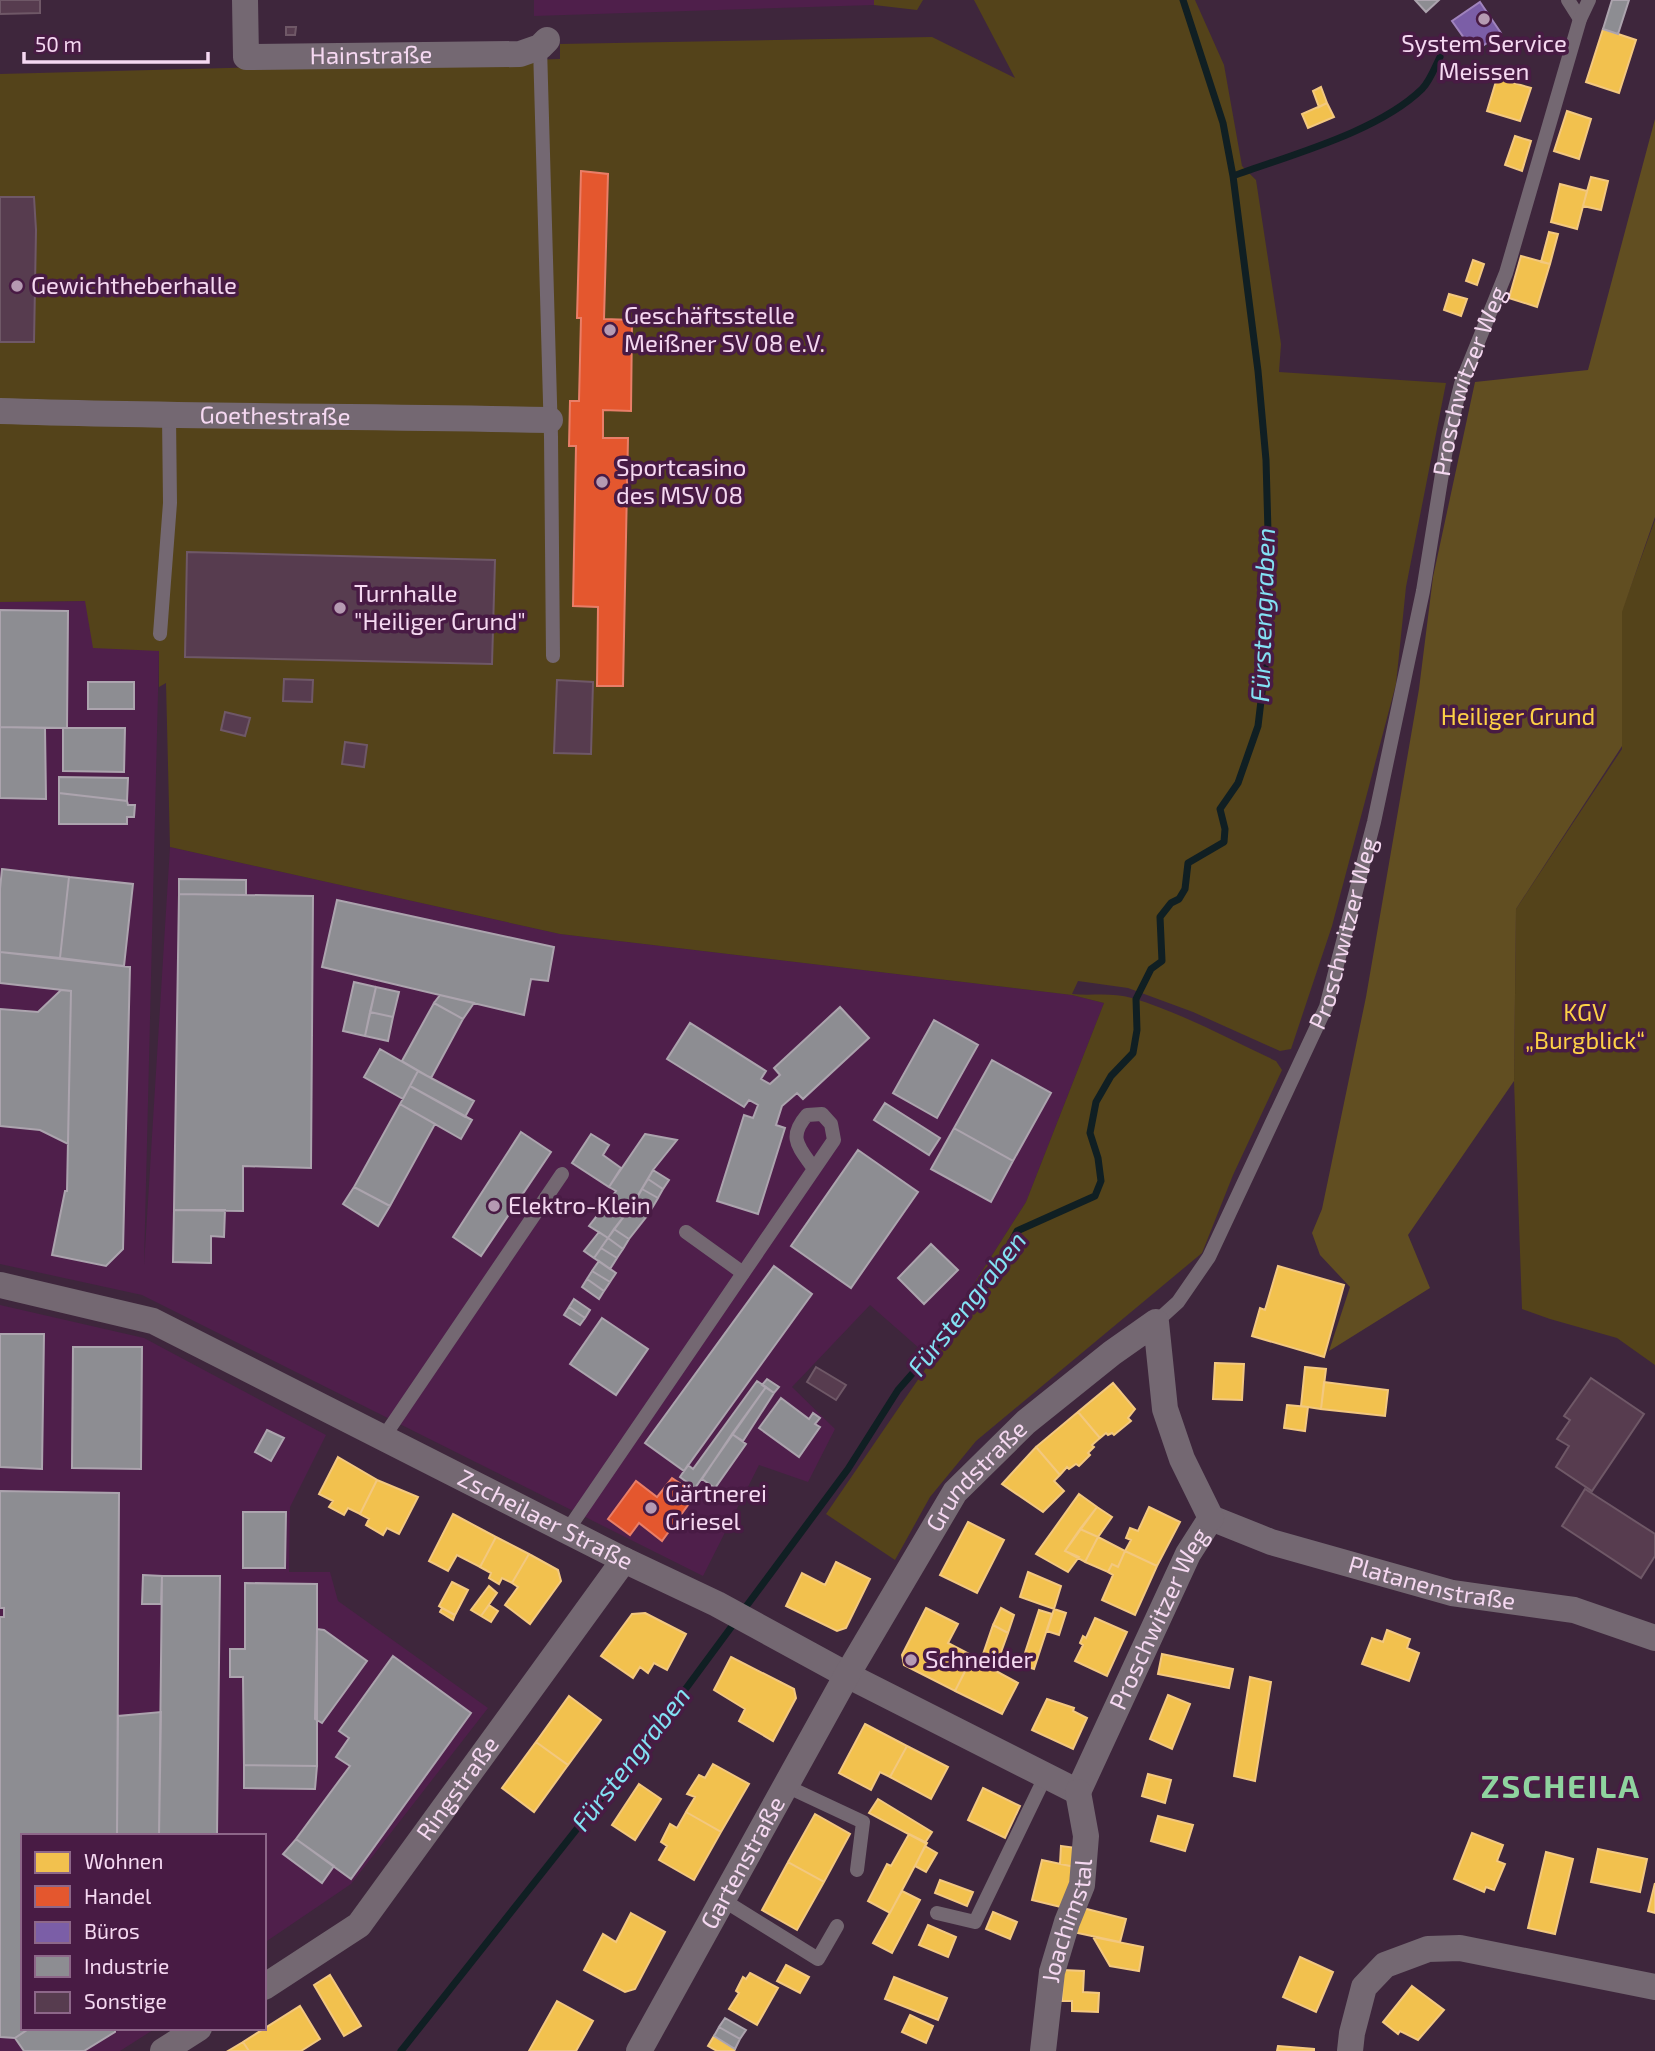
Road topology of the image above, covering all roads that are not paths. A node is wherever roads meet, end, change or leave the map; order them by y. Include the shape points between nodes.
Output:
1 (245, 0) edge
2 (1568, 0) edge
3 (1589, 0) edge
4 (1580, 19) junction
5 (543, 43) joint
6 (0, 411) edge
7 (169, 417) junction
8 (550, 420) junction
9 (160, 634) dead end
10 (554, 656) dead end
11 (814, 1169) dead end
12 (562, 1174) dead end
13 (686, 1232) dead end
14 (743, 1273) junction
15 (0, 1285) edge
16 (1156, 1322) junction
17 (383, 1438) junction
18 (1211, 1518) junction
19 (567, 1531) junction
20 (624, 1560) junction
21 (1655, 1638) edge
22 (848, 1675) junction
23 (1046, 1775) junction
24 (786, 1786) junction
25 (1078, 1791) junction
26 (857, 1870) dead end
27 (723, 1900) junction
28 (937, 1913) dead end
29 (836, 1926) dead end
30 (266, 1986) edge
31 (1655, 1987) edge
32 (196, 2030) edge
33 (163, 2051) edge
34 (639, 2051) edge
35 (1042, 2051) edge
36 (1350, 2051) edge

1 - 5 street, Hainstraße via 246,57 520,54
2 - 4 lane
3 - 4 lane, Proschwitzer Weg
4 - 16 lane, Proschwitzer Weg via 1506,274 1461,384 1374,821 1326,1007 1209,1257 1178,1301
5 - 8 lane
6 - 7 street, Goethestraße
7 - 8 street, Goethestraße
7 - 9 lane via 170,503
8 - 10 lane
11 - 14 lane
12 - 17 lane
13 - 14 lane
14 - 19 lane
15 - 17 street, Zscheilaer Straße via 153,1321
16 - 18 street, Proschwitzer Weg via 1165,1409 1182,1459
16 - 22 street, Grundstraße via 1026,1422 955,1492
17 - 19 street, Zscheilaer Straße
18 - 21 street, Platanenstraße via 1271,1542 1452,1593 1574,1611
18 - 25 street, Proschwitzer Weg via 1188,1554
19 - 20 street, Zscheilaer Straße
20 - 22 street, Zscheilaer Straße
20 - 30 street, Ringstraße via 359,1925
22 - 23 street, Zscheilaer Straße
22 - 24 street, Gartenstraße
23 - 25 street, Zscheilaer Straße
23 - 28 lane via 975,1922
24 - 26 lane via 863,1822
24 - 27 street, Gartenstraße
25 - 35 street, Joachimstal via 1086,1836 1082,1885 1052,1972
27 - 29 lane via 818,1959
27 - 34 street, Gartenstraße
31 - 36 street via 1461,1948 1427,1948 1385,1965 1364,1987
32 - 33 street

